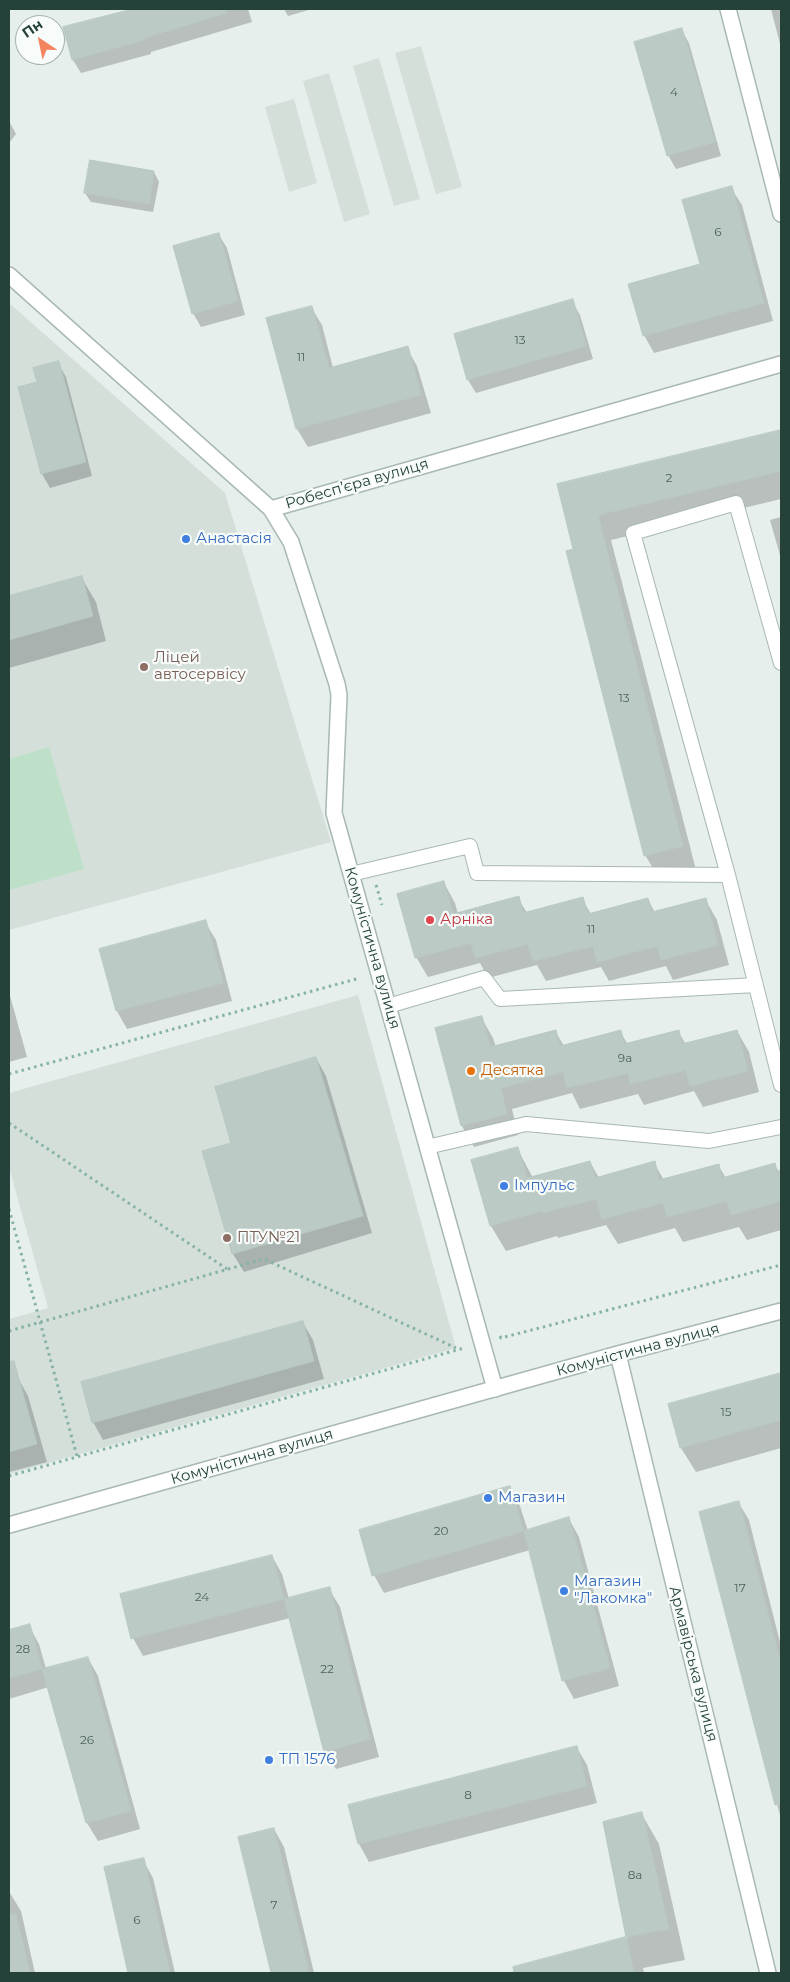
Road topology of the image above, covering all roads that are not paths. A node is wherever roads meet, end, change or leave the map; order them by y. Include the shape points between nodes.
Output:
1 (728, 9) edge
2 (781, 214) edge
3 (9, 275) edge
4 (781, 364) edge
5 (271, 508) junction
6 (781, 663) edge
7 (351, 874) junction
8 (728, 875) junction
9 (756, 985) junction
10 (388, 1006) junction
11 (781, 1084) edge
12 (781, 1127) edge
13 (427, 1147) junction
14 (781, 1311) edge
15 (618, 1354) junction
16 (494, 1389) junction
17 (9, 1525) edge
18 (768, 1973) edge

1 - 2 street
3 - 5 street, Робесп’єра вулиця
4 - 5 street, Робесп’єра вулиця
5 - 7 street, Комуністична вулиця via 291,542 339,695 334,814
6 - 8 lane via 736,503 633,533
7 - 8 lane via 470,846 477,873
7 - 10 street, Комуністична вулиця
8 - 9 lane
9 - 10 lane via 500,999 484,978
9 - 11 lane
10 - 13 street, Комуністична вулиця
12 - 13 lane via 709,1141 526,1124
13 - 16 street, Комуністична вулиця
14 - 15 street, Комуністична вулиця
15 - 16 street, Комуністична вулиця
15 - 18 street, Армавірська вулиця
16 - 17 street, Комуністична вулиця

